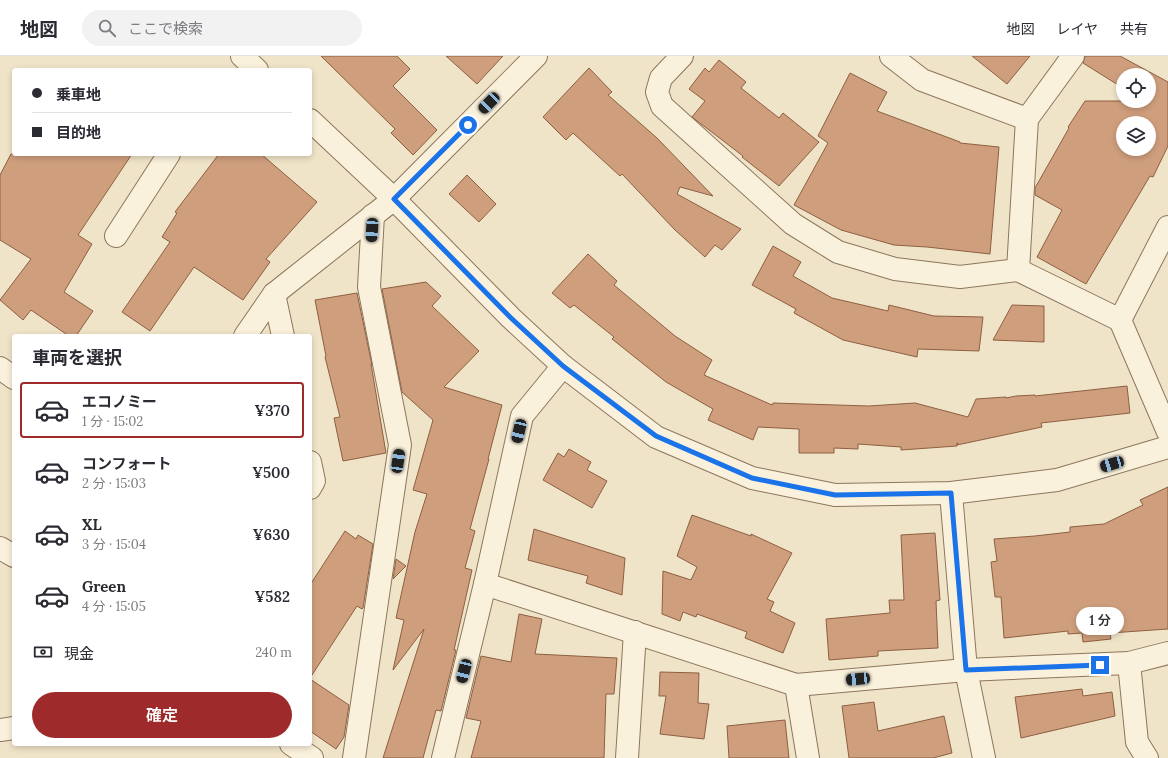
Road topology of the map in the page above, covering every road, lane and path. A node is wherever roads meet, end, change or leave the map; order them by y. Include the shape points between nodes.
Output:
1 (682, 56) edge
2 (891, 56) edge
3 (1074, 56) edge
4 (531, 58) edge
5 (1027, 119) junction
6 (312, 122) edge
7 (168, 156) edge
8 (394, 199) junction
9 (373, 215) junction
10 (1168, 226) edge
11 (116, 236) dead end
12 (1018, 270) junction
13 (274, 294) junction
14 (1120, 320) junction
15 (247, 334) edge
16 (283, 334) edge
17 (563, 366) junction
18 (0, 368) edge
19 (12, 377) edge
20 (1168, 432) edge
21 (1168, 447) edge
22 (312, 472) edge
23 (312, 484) edge
24 (951, 493) junction
25 (0, 548) edge
26 (12, 555) edge
27 (485, 584) junction
28 (635, 632) junction
29 (1168, 652) edge
30 (1129, 663) junction
31 (966, 670) junction
32 (796, 685) junction
33 (12, 728) edge
34 (0, 730) edge
35 (295, 746) edge
36 (312, 758) edge
37 (354, 758) edge
38 (443, 758) edge
39 (627, 758) edge
40 (808, 758) edge
41 (984, 758) edge
42 (1147, 758) edge

1 - 12 street via 661,78 658,92 662,106 793,224 838,252 895,269 960,277
2 - 5 street via 922,80
3 - 5 street
4 - 8 street
5 - 12 street
6 - 8 street
7 - 11 street
8 - 9 street
8 - 17 street via 511,318
9 - 13 street
9 - 37 street via 369,287 400,445
10 - 14 street
12 - 14 street
13 - 15 street
13 - 16 street
14 - 20 street
17 - 24 street via 656,436 752,478 835,495
17 - 27 street via 522,416
18 - 19 street
21 - 24 street via 1057,480
22 - 23 street
24 - 31 street
25 - 26 street
27 - 28 street
27 - 38 street
28 - 32 street
28 - 39 street
29 - 30 street
30 - 31 street
30 - 42 street via 1137,742
31 - 32 street
31 - 41 street
32 - 40 street
33 - 34 street
35 - 36 street

